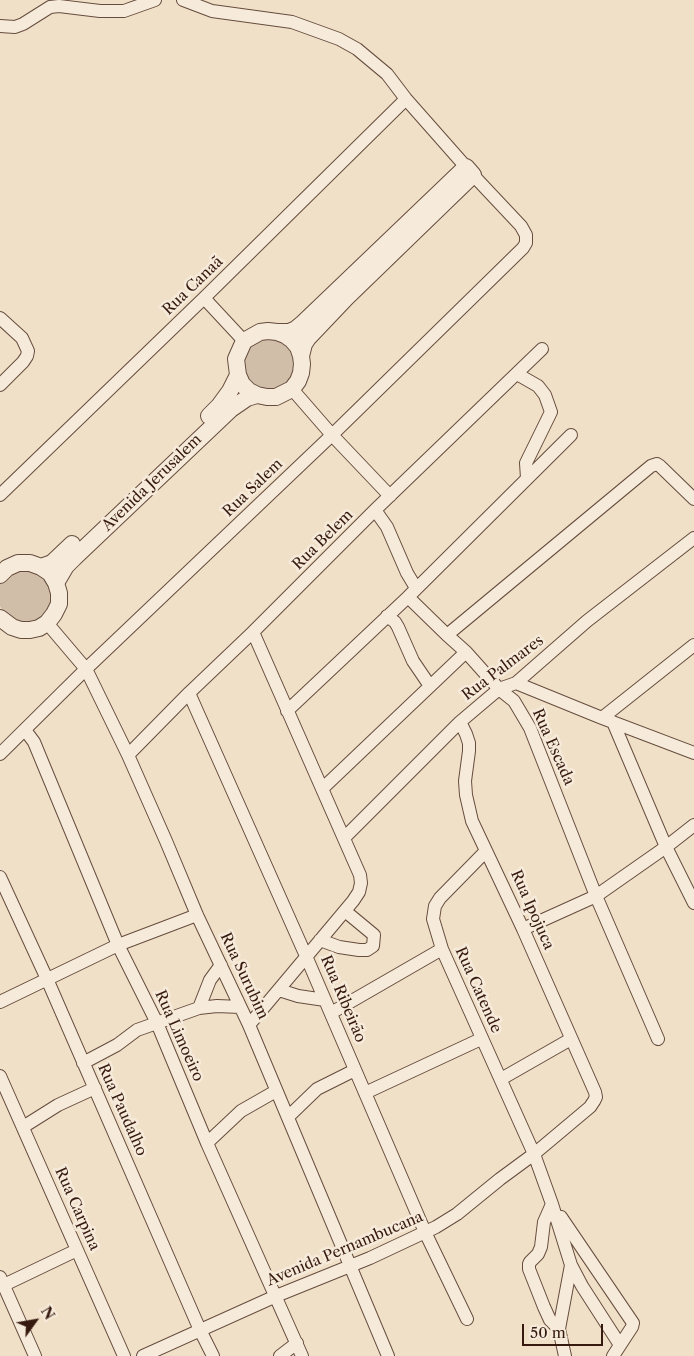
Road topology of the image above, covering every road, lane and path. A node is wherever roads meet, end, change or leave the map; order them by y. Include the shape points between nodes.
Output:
1 (155, 0) edge
2 (183, 0) edge
3 (0, 26) edge
4 (406, 100) junction
5 (470, 171) junction
6 (204, 298) junction
7 (0, 318) edge
8 (277, 332) junction
9 (244, 341) junction
10 (542, 349) dead end
11 (301, 356) junction
12 (517, 374) junction
13 (238, 375) junction
14 (0, 385) edge
15 (292, 389) junction
16 (257, 395) junction
17 (332, 435) junction
18 (571, 435) dead end
19 (186, 444) junction
20 (527, 478) junction
21 (0, 495) edge
22 (390, 496) junction
23 (694, 499) edge
24 (375, 510) junction
25 (108, 518) junction
26 (694, 538) edge
27 (41, 567) junction
28 (0, 575) edge
29 (56, 582) junction
30 (412, 592) junction
31 (388, 616) junction
32 (47, 623) junction
33 (4, 626) edge
34 (253, 632) junction
35 (447, 635) junction
36 (694, 645) edge
37 (466, 652) junction
38 (86, 669) junction
39 (516, 683) junction
40 (430, 686) junction
41 (499, 689) junction
42 (189, 692) junction
43 (287, 711) junction
44 (607, 720) junction
45 (460, 722) junction
46 (25, 730) junction
47 (694, 753) edge
48 (0, 754) edge
49 (128, 754) junction
50 (322, 788) junction
51 (694, 825) edge
52 (344, 838) junction
53 (666, 847) junction
54 (486, 851) junction
55 (0, 877) edge
56 (596, 896) junction
57 (694, 903) edge
58 (345, 911) junction
59 (197, 915) junction
60 (523, 929) junction
61 (320, 940) junction
62 (118, 946) junction
63 (442, 949) junction
64 (306, 956) junction
65 (221, 965) junction
66 (47, 979) junction
67 (279, 990) junction
68 (325, 1000) junction
69 (0, 1002) edge
70 (240, 1007) junction
71 (199, 1008) junction
72 (331, 1012) junction
73 (157, 1023) junction
74 (249, 1025) junction
75 (481, 1039) junction
76 (571, 1039) junction
77 (658, 1039) dead end
78 (83, 1063) junction
79 (355, 1070) junction
80 (0, 1076) edge
81 (501, 1079) junction
82 (95, 1088) junction
83 (276, 1091) junction
84 (365, 1093) junction
85 (590, 1107) joint
86 (288, 1117) junction
87 (23, 1127) junction
88 (207, 1143) junction
89 (534, 1154) junction
90 (552, 1204) junction
91 (425, 1232) junction
92 (77, 1250) junction
93 (572, 1265) junction
94 (351, 1266) junction
95 (2, 1281) edge
96 (276, 1296) junction
97 (467, 1319) dead end
98 (559, 1329) junction
99 (200, 1330) junction
100 (297, 1343) junction
101 (617, 1350) edge
102 (35, 1356) edge
103 (124, 1356) edge
104 (143, 1356) edge
105 (213, 1356) edge
106 (280, 1356) edge
107 (302, 1356) edge
108 (388, 1356) edge
109 (565, 1356) edge

1 - 3 street via 124,11 50,7 15,27
2 - 4 street via 212,11 292,22 339,39 375,63
4 - 5 street
4 - 6 street, Rua Canaã
5 - 8 street via 302,324 289,332
5 - 11 street via 308,338
5 - 17 street, Rua Salem via 521,226 526,243
6 - 9 street
6 - 21 street, Rua Canaã
7 - 14 street via 22,338 28,351 23,362
8 - 9 street via 260,332
8 - 11 street via 292,340
9 - 13 street, Avenida Jerusalem via 236,359
10 - 12 street, Rua Belem
11 - 15 street via 301,372
12 - 20 street via 538,386 546,395 551,412 526,463
12 - 22 street, Rua Belem
13 - 16 street via 242,384
13 - 19 street, Avenida Jerusalem via 219,406
15 - 16 street, Avenida Jerusalem via 276,397
15 - 17 street
16 - 19 street, Avenida Jerusalem via 231,409
17 - 22 street
17 - 38 street, Rua Salem
18 - 20 street
19 - 25 street, Avenida Jerusalem
20 - 30 street
22 - 24 street, Rua Belem
23 - 35 street via 660,466 651,466
24 - 30 street, Rua Escada via 387,527
24 - 34 street, Rua Belem
25 - 27 street, Avenida Jerusalem via 52,563
25 - 29 street, Avenida Jerusalem
26 - 39 street, Rua Palmares via 587,621
27 - 28 street via 30,563 18,564
27 - 29 street
29 - 32 street via 58,604
30 - 31 street
30 - 35 street, Rua Escada
31 - 40 street via 395,622 413,661
31 - 43 street
32 - 33 street via 30,630
32 - 38 street, Rua Surubim
34 - 42 street, Rua Belem
34 - 43 street
35 - 37 street, Rua Escada
36 - 44 street
37 - 40 street
37 - 41 street, Rua Escada
38 - 46 street, Rua Salem
38 - 49 street, Rua Surubim
39 - 41 street, Rua Palmares
39 - 44 street
40 - 50 street
41 - 45 street, Rua Palmares
41 - 56 street, Rua Escada via 514,701 530,728
42 - 49 street, Rua Belem
42 - 64 street, Rua Ribeirão
43 - 50 street
44 - 47 street
44 - 53 street
45 - 52 street, Rua Palmares
45 - 54 street, Rua Ipojuca via 469,743 466,795 472,821
46 - 48 street, Rua Salem
46 - 62 street, Rua Limoeiro via 34,742
49 - 59 street, Rua Surubim
50 - 52 street
51 - 53 street
52 - 58 street via 361,883
53 - 56 street
53 - 57 street
54 - 60 street, Rua Ipojuca
54 - 63 street, Rua Catende via 435,906 433,919
55 - 66 street, Rua Paudalho
56 - 60 street
56 - 77 street, Rua Escada
58 - 61 street
58 - 61 street via 374,936 373,946 359,950
59 - 62 street
59 - 65 street, Rua Surubim
60 - 76 street, Rua Ipojuca
61 - 64 street
62 - 66 street
62 - 73 street, Rua Limoeiro
63 - 72 street
63 - 75 street, Rua Catende
64 - 67 street
64 - 68 street, Rua Ribeirão
65 - 70 street, Rua Surubim
65 - 71 street via 210,980
66 - 69 street
66 - 78 street, Rua Paudalho
67 - 68 street
67 - 74 street
68 - 72 street, Rua Ribeirão
70 - 71 street
70 - 74 street, Rua Surubim
71 - 73 street
72 - 79 street, Rua Ribeirão
73 - 78 street via 137,1030 118,1045
73 - 88 street, Rua Limoeiro
74 - 83 street, Rua Surubim
75 - 81 street, Rua Catende
75 - 84 street
76 - 81 street
76 - 85 street, Rua Ipojuca via 595,1092 596,1097
78 - 82 street, Rua Paudalho
79 - 84 street, Rua Ribeirão
79 - 86 street via 318,1089
80 - 87 street, Rua Carpina
81 - 89 street, Rua Catende
82 - 87 street
82 - 99 street, Rua Paudalho
83 - 86 street, Rua Surubim
83 - 88 street via 242,1111
84 - 91 street, Rua Ribeirão
85 - 89 street, Avenida Pernambucana
86 - 94 street, Rua Surubim
87 - 92 street, Rua Carpina
88 - 96 street, Rua Limoeiro
89 - 90 street, Rua Catende
89 - 91 street, Avenida Pernambucana via 456,1214
90 - 93 street
90 - 98 street via 544,1222 541,1247 529,1269 550,1320
90 - 101 street via 631,1318 632,1327
91 - 94 street, Avenida Pernambucana
91 - 97 street, Rua Ribeirão
92 - 95 street
92 - 103 street, Rua Carpina
93 - 98 street
93 - 101 street
94 - 96 street, Avenida Pernambucana
94 - 108 street, Rua Surubim
95 - 102 street
96 - 99 street, Avenida Pernambucana
96 - 100 street, Rua Limoeiro
98 - 109 street
99 - 104 street, Avenida Pernambucana
99 - 105 street, Rua Paudalho
100 - 106 street
100 - 107 street, Rua Limoeiro

